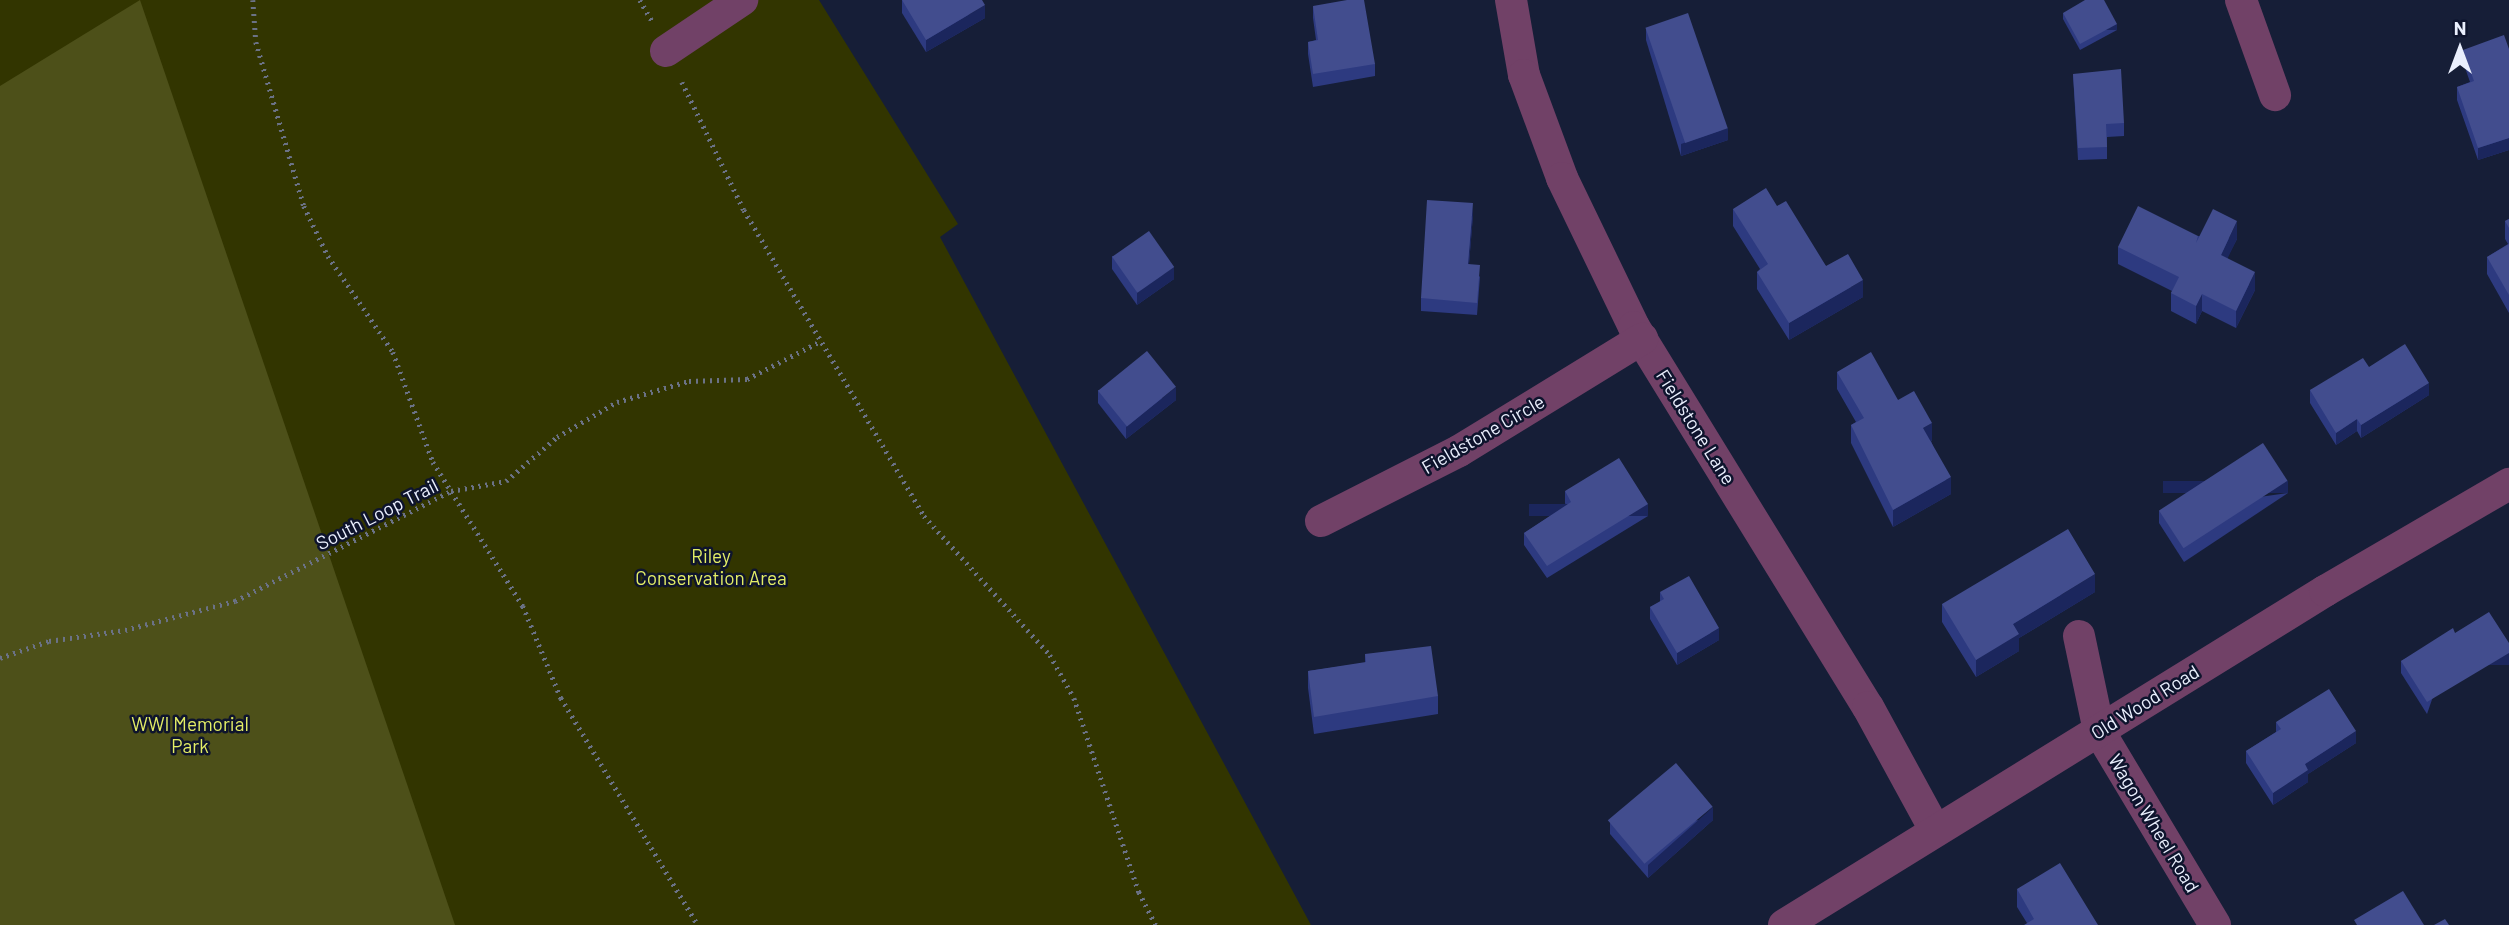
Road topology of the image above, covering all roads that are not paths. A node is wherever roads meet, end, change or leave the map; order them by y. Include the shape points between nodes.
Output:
1 (742, 0) edge
2 (1511, 0) edge
3 (2241, 0) edge
4 (666, 51) road end
5 (2274, 95) dead end
6 (1642, 339) junction
7 (2509, 484) edge
8 (1321, 521) dead end
9 (2079, 636) dead end
10 (2099, 731) junction
11 (1935, 830) junction
12 (1784, 925) edge
13 (2215, 925) edge

1 - 4 street
2 - 6 street, Fieldstone Lane via 1524,75 1562,178
3 - 5 street
6 - 8 street, Fieldstone Circle via 1459,451
6 - 11 street, Fieldstone Lane via 1868,707
7 - 10 street, Old Wood Road
9 - 10 street, Wagon Wheel Road
10 - 11 street, Old Wood Road
10 - 13 street, Wagon Wheel Road
11 - 12 street, Old Wood Road

